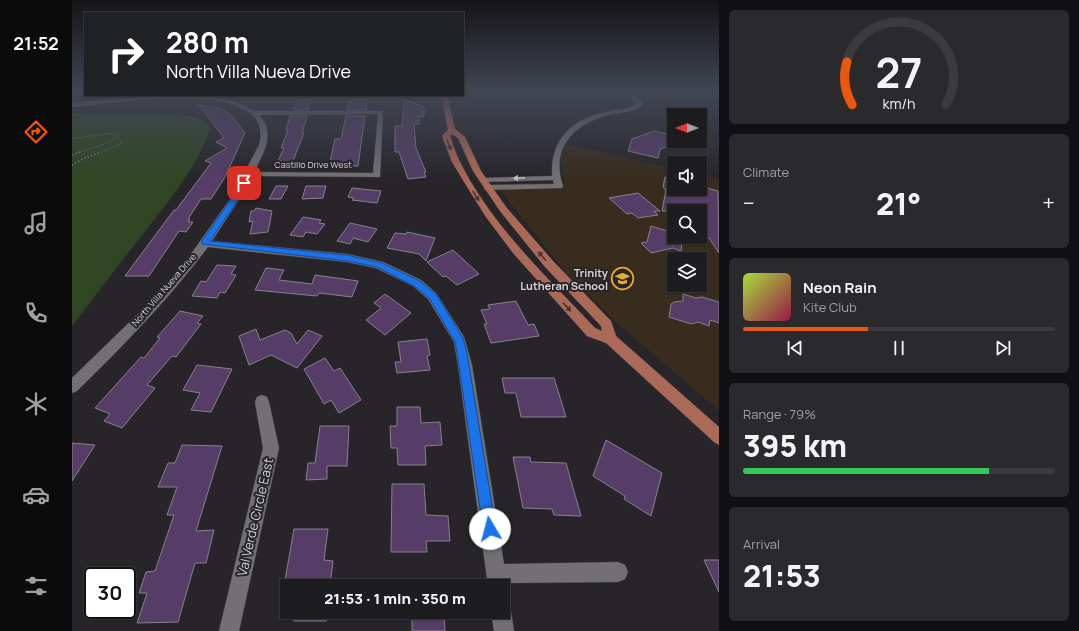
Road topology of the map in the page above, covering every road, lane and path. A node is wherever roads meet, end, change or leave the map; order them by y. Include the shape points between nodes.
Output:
1 (260, 120) edge
2 (380, 120) edge
3 (450, 120) edge
4 (588, 120) edge
5 (452, 130) junction
6 (117, 136) junction
7 (72, 139) edge
8 (72, 155) edge
9 (72, 165) edge
10 (249, 174) junction
11 (485, 184) junction
12 (204, 243) junction
13 (610, 339) junction
14 (72, 387) edge
15 (262, 402) dead end
16 (719, 437) edge
17 (618, 572) dead end
18 (497, 579) edge
19 (510, 579) edge
20 (503, 619) edge
21 (229, 631) edge
22 (504, 631) edge

1 - 10 street, North Villa Nueva Drive via 263,124 264,134
2 - 10 street, Castillo Drive West via 377,175
3 - 5 main road
4 - 11 street via 570,130 562,140 556,152 557,182
5 - 11 main road via 461,137
5 -> 13 main road via 446,136 456,162 480,203 500,230 540,278 591,332
6 - 7 path via 106,133
6 - 8 path via 105,144
6 - 9 path via 122,141 119,146
10 - 12 street, North Villa Nueva Drive via 231,206
13 -> 11 main road via 607,324 529,242
12 - 14 street, North Villa Nueva Drive via 159,298
12 - 18 street via 347,258 379,265 417,283 432,296 460,341
13 - 16 main road
15 - 21 street, Val Verde Circle East via 271,448
17 - 19 street
20 - 22 street

